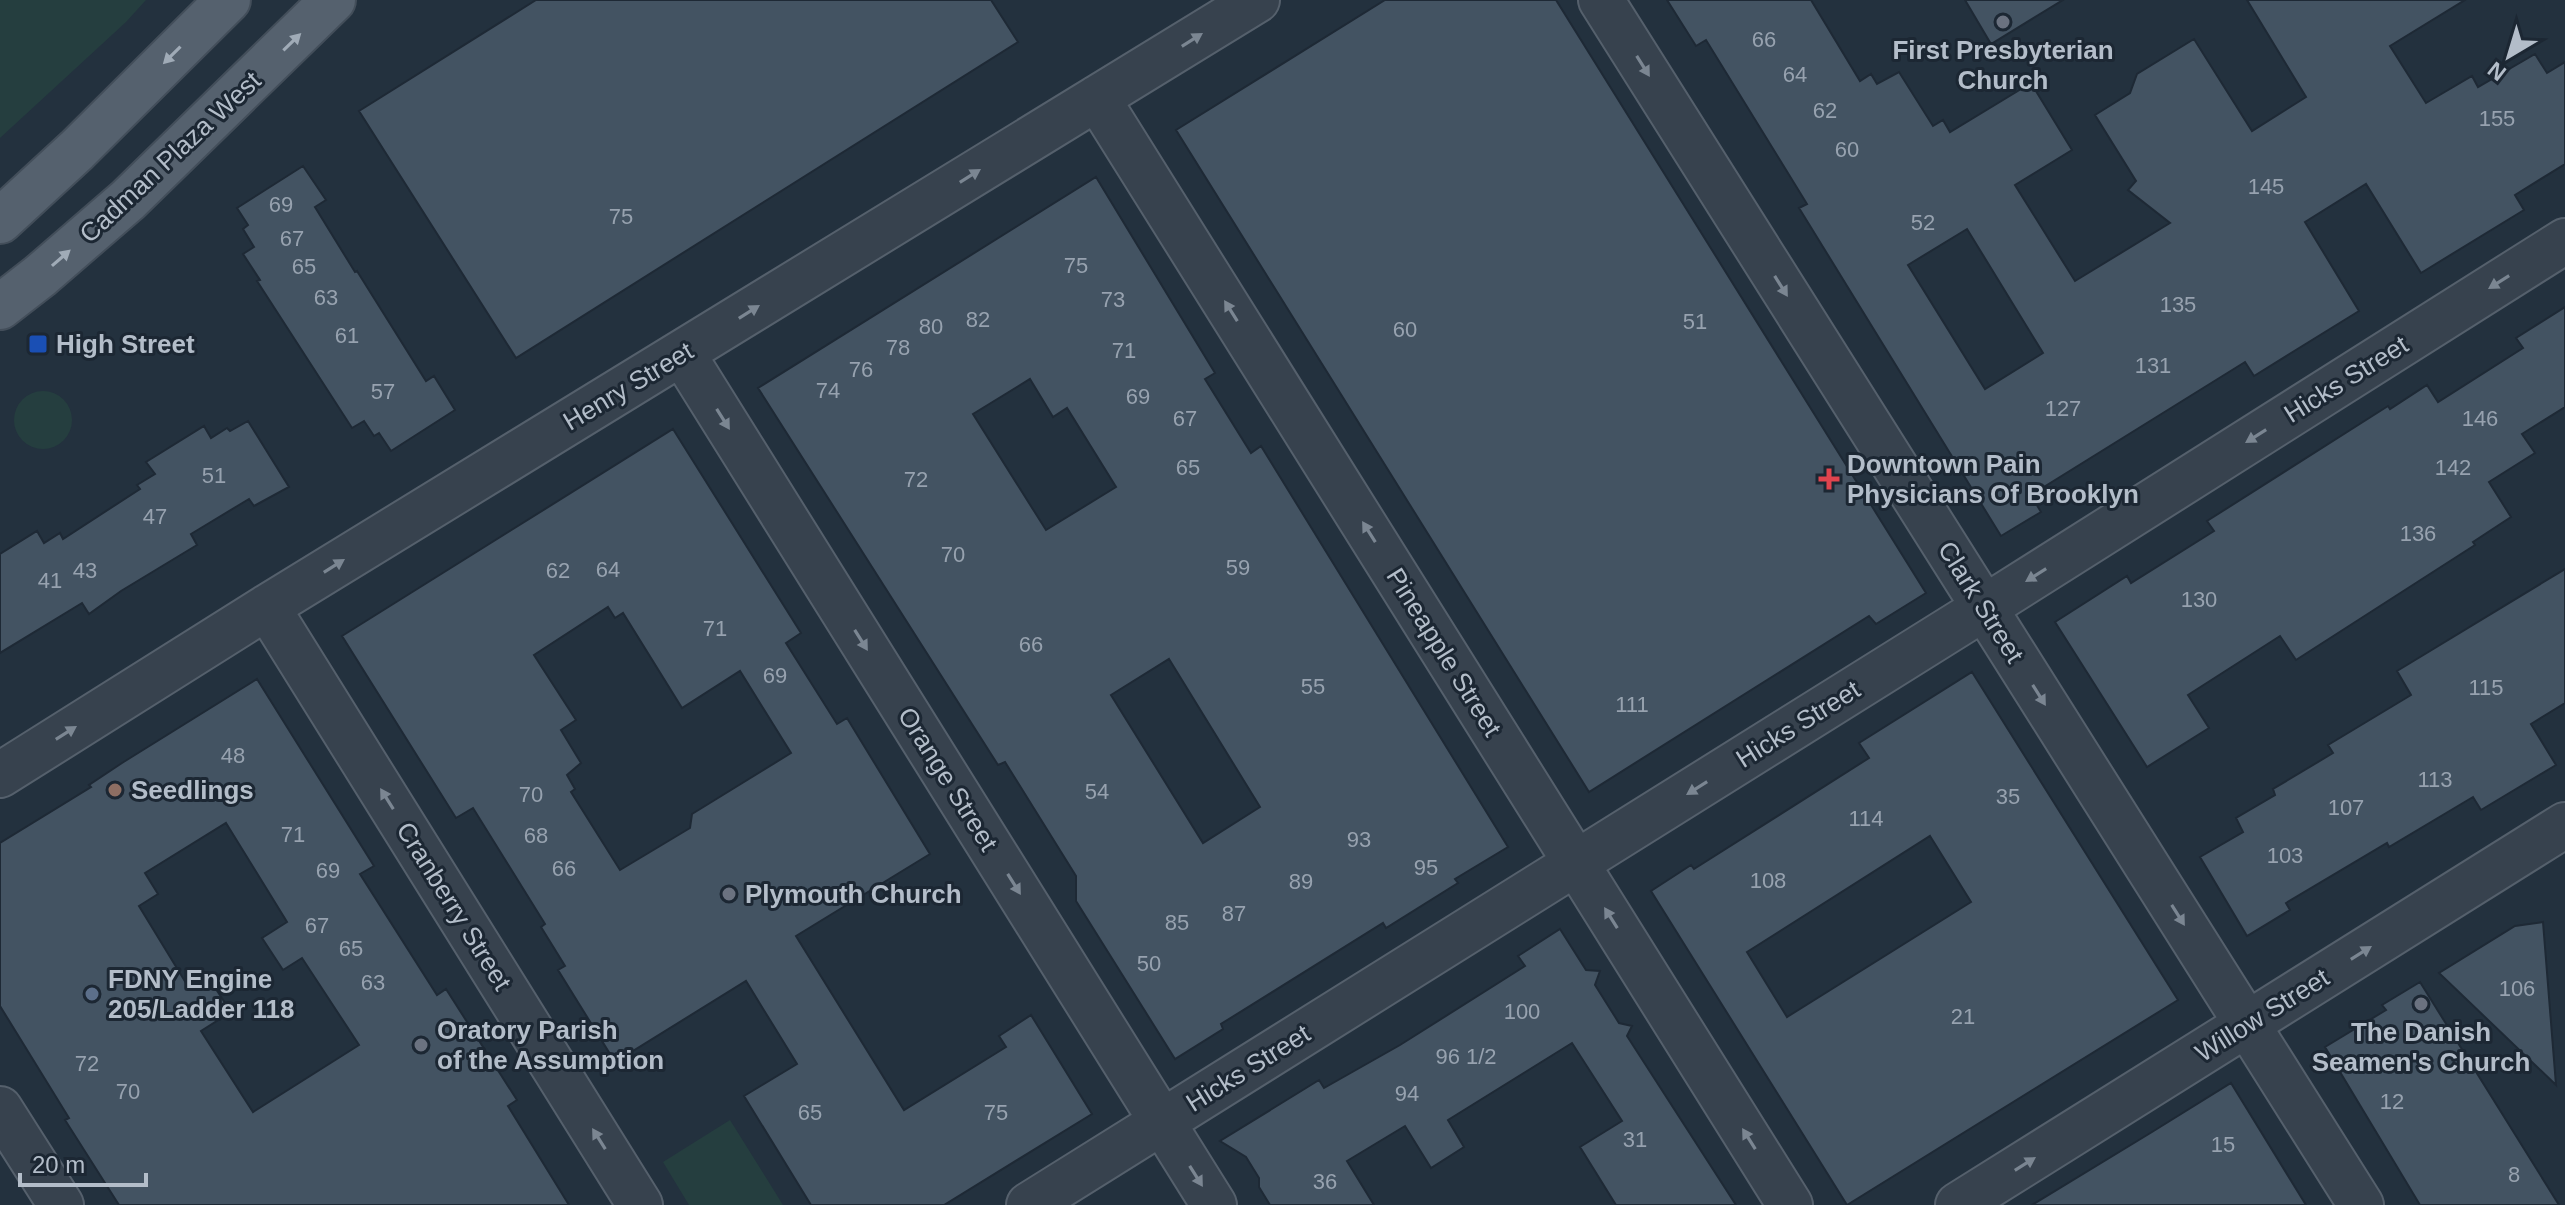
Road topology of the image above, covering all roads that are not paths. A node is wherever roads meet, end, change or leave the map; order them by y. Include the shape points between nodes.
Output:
1 (228, 0) edge
2 (333, 0) edge
3 (1257, 0) edge
4 (1601, 0) edge
5 (1097, 98) junction
6 (0, 221) edge
7 (2565, 241) edge
8 (0, 307) edge
9 (682, 353) junction
10 (267, 607) junction
11 (1984, 608) junction
12 (0, 775) edge
13 (2565, 825) edge
14 (1576, 863) junction
15 (2247, 1024) junction
16 (0, 1109) edge
17 (1162, 1122) junction
18 (61, 1205) edge
19 (640, 1205) edge
20 (1029, 1205) edge
21 (1214, 1205) edge
22 (1790, 1205) edge
23 (1958, 1205) edge
24 (2361, 1205) edge

1 -> 6 main road
8 -> 2 main road, Cadman Plaza West via 128,200
5 -> 3 street, Henry Street
4 -> 11 street, Clark Street
9 -> 5 street, Henry Street
14 -> 5 street, Pineapple Street
7 -> 11 street, Hicks Street
10 -> 9 street, Henry Street
9 -> 17 street, Orange Street
12 -> 10 street, Henry Street
19 -> 10 street, Cranberry Street
11 -> 14 street, Hicks Street
11 -> 15 street, Clark Street
15 -> 13 street, Willow Street
14 - 17 street, Hicks Street
22 -> 14 street, Pineapple Street
23 -> 15 street, Willow Street
15 - 24 street, Clark Street
16 - 18 street
17 - 20 street, Hicks Street
17 -> 21 street, Orange Street

